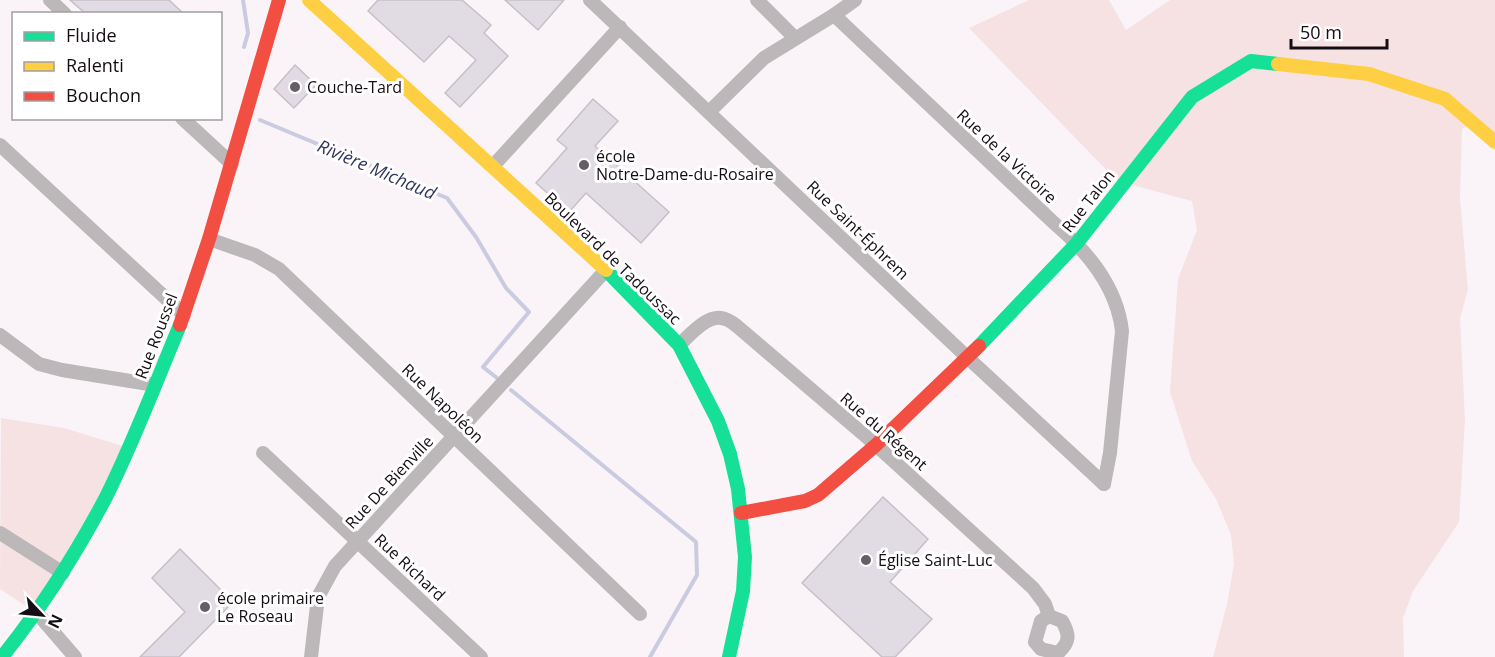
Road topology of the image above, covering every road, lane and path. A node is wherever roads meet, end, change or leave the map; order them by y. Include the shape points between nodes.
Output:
1 (51, 0) edge
2 (279, 0) edge
3 (309, 0) edge
4 (590, 0) edge
5 (757, 0) edge
6 (855, 0) edge
7 (63, 12) edge
8 (834, 15) junction
9 (620, 27) junction
10 (795, 38) junction
11 (709, 112) junction
12 (184, 120) edge
13 (1495, 142) edge
14 (0, 145) edge
15 (232, 164) junction
16 (493, 166) junction
17 (209, 238) junction
18 (1077, 243) junction
19 (606, 270) junction
20 (184, 315) junction
21 (0, 335) edge
22 (679, 345) junction
23 (968, 358) junction
24 (155, 385) junction
25 (454, 436) junction
26 (876, 445) junction
27 (262, 453) dead end
28 (1104, 484) joint
29 (741, 513) junction
30 (0, 532) edge
31 (358, 540) junction
32 (63, 573) junction
33 (38, 613) junction
34 (640, 614) dead end
35 (1049, 616) dead end
36 (2, 657) edge
37 (75, 657) edge
38 (311, 657) edge
39 (481, 657) edge
40 (729, 657) edge

1 - 7 street
2 - 15 street, Rue Roussel
3 - 16 street, Boulevard de Tadoussac
4 - 9 street, Rue Saint-Éphrem
5 - 10 street
6 - 8 street
8 - 10 street
8 - 18 street, Rue de la Victoire
9 - 11 street, Rue Saint-Éphrem
9 - 16 street
10 - 11 street via 764,58
11 - 23 street, Rue Saint-Éphrem
12 - 15 street
13 - 18 street, Rue Talon via 1444,99 1369,74 1251,61 1192,97
14 - 20 street
15 - 17 street, Rue Roussel
16 - 19 street, Boulevard de Tadoussac
17 - 20 street, Rue Roussel
17 - 25 street, Rue Napoléon via 255,255 279,269
18 - 23 street, Rue Talon
18 - 28 street, Rue de la Victoire via 1103,277 1120,313 1122,331
19 - 22 street, Boulevard de Tadoussac
19 - 25 street, Rue De Bienville
20 - 24 street, Rue Roussel
21 - 24 street via 39,364
22 - 26 street, Rue du Régent via 705,323 718,317 726,319
22 - 29 street, Boulevard de Tadoussac via 718,421 730,454
23 - 26 street, Rue Talon
23 - 28 street, Rue Saint-Éphrem
24 - 32 street, Rue Roussel via 106,496
25 - 31 street, Rue De Bienville
25 - 34 street, Rue Napoléon
26 - 29 street, Rue Talon via 818,495
26 - 35 street, Rue du Régent via 1033,588
27 - 31 street, Rue Richard
29 - 40 street, Boulevard de Tadoussac via 743,591
30 - 32 street
31 - 38 street, Rue De Bienville via 323,585
31 - 39 street, Rue Richard
32 - 33 street, Rue Roussel
33 - 36 street, Rue Roussel
33 - 37 street

